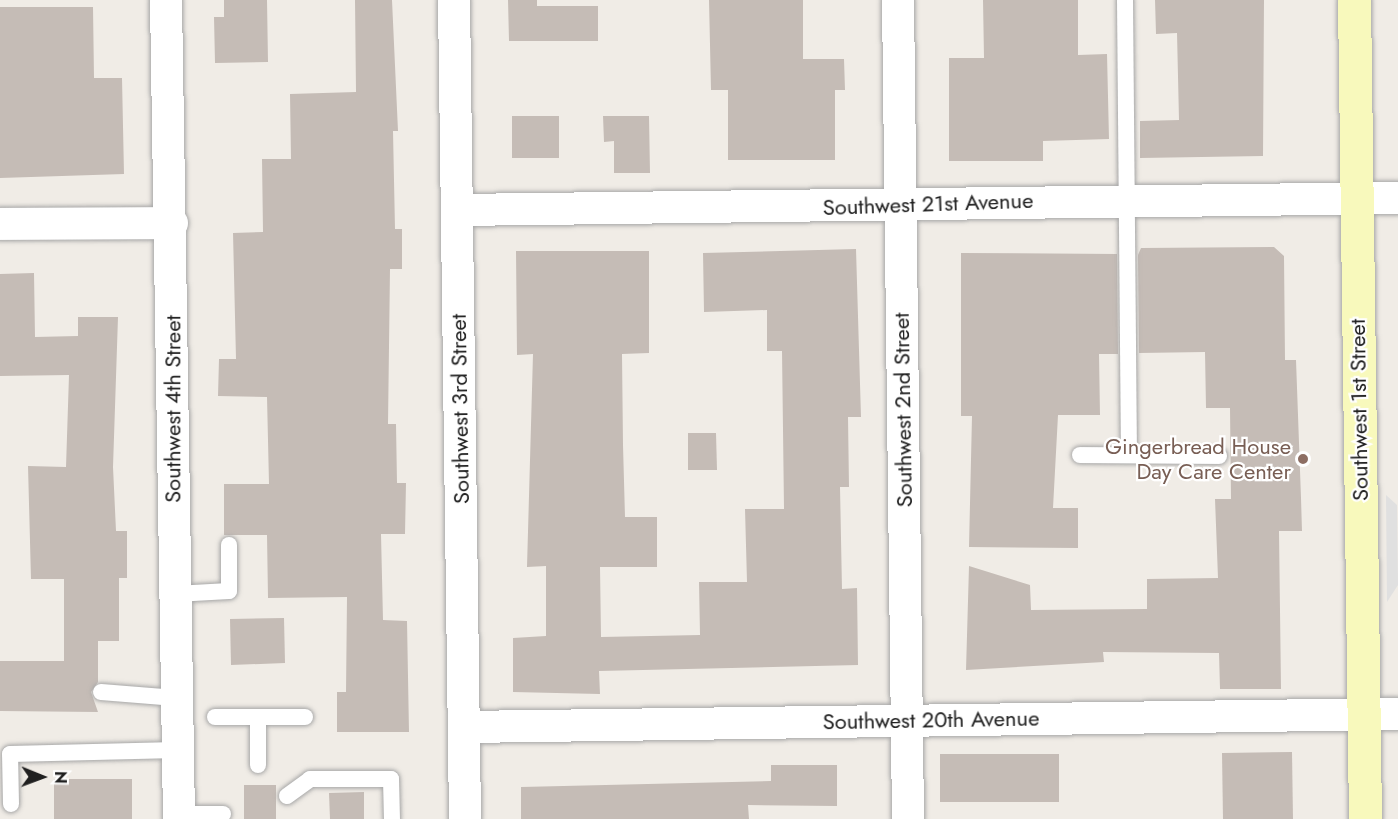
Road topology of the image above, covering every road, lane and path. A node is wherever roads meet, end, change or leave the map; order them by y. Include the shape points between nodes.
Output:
1 (166, 0) edge
2 (454, 0) edge
3 (898, 0) edge
4 (1125, 0) edge
5 (1354, 0) edge
6 (1398, 198) edge
7 (1357, 200) junction
8 (1128, 201) junction
9 (900, 204) junction
10 (458, 210) junction
11 (172, 223) junction
12 (0, 224) edge
13 (1080, 455) dead end
14 (1129, 456) junction
15 (1219, 456) dead end
16 (229, 545) dead end
17 (175, 594) junction
18 (101, 692) dead end
19 (176, 698) junction
20 (1364, 714) junction
21 (1398, 714) edge
22 (215, 717) dead end
23 (258, 717) junction
24 (305, 717) dead end
25 (907, 719) junction
26 (464, 727) junction
27 (177, 750) junction
28 (258, 765) dead end
29 (288, 796) dead end
30 (11, 804) dead end
31 (223, 814) dead end
32 (178, 817) edge
33 (392, 819) edge
34 (465, 819) edge
35 (908, 819) edge
36 (1365, 819) edge

1 - 11 street, Southwest 4th Street
2 - 10 street, Southwest 3rd Street
3 - 9 street, Southwest 2nd Street
4 - 8 lane
5 - 7 main road, Southwest 1st Street
6 - 7 street, Southwest 21st Avenue
7 - 8 street, Southwest 21st Avenue
7 - 20 main road, Southwest 1st Street
8 - 9 street, Southwest 21st Avenue
8 - 14 lane
9 - 10 street, Southwest 21st Avenue
9 - 25 street, Southwest 2nd Street
10 - 26 street, Southwest 3rd Street
11 - 12 street
11 - 17 street, Southwest 4th Street
13 - 14 lane
14 - 15 lane
16 - 17 lane via 230,591
17 - 19 street, Southwest 4th Street
18 - 19 lane
19 - 27 street, Southwest 4th Street
20 - 21 street, Southwest 20th Avenue
20 - 25 street, Southwest 20th Avenue
20 - 36 main road, Southwest 1st Street
22 - 23 lane
23 - 24 lane
23 - 28 lane
25 - 26 street, Southwest 20th Avenue
25 - 35 street, Southwest 2nd Street
26 - 34 street, Southwest 3rd Street
27 - 30 lane via 10,754
27 - 32 street, Southwest 4th Street
29 - 33 lane via 310,779 391,779
31 - 32 lane

